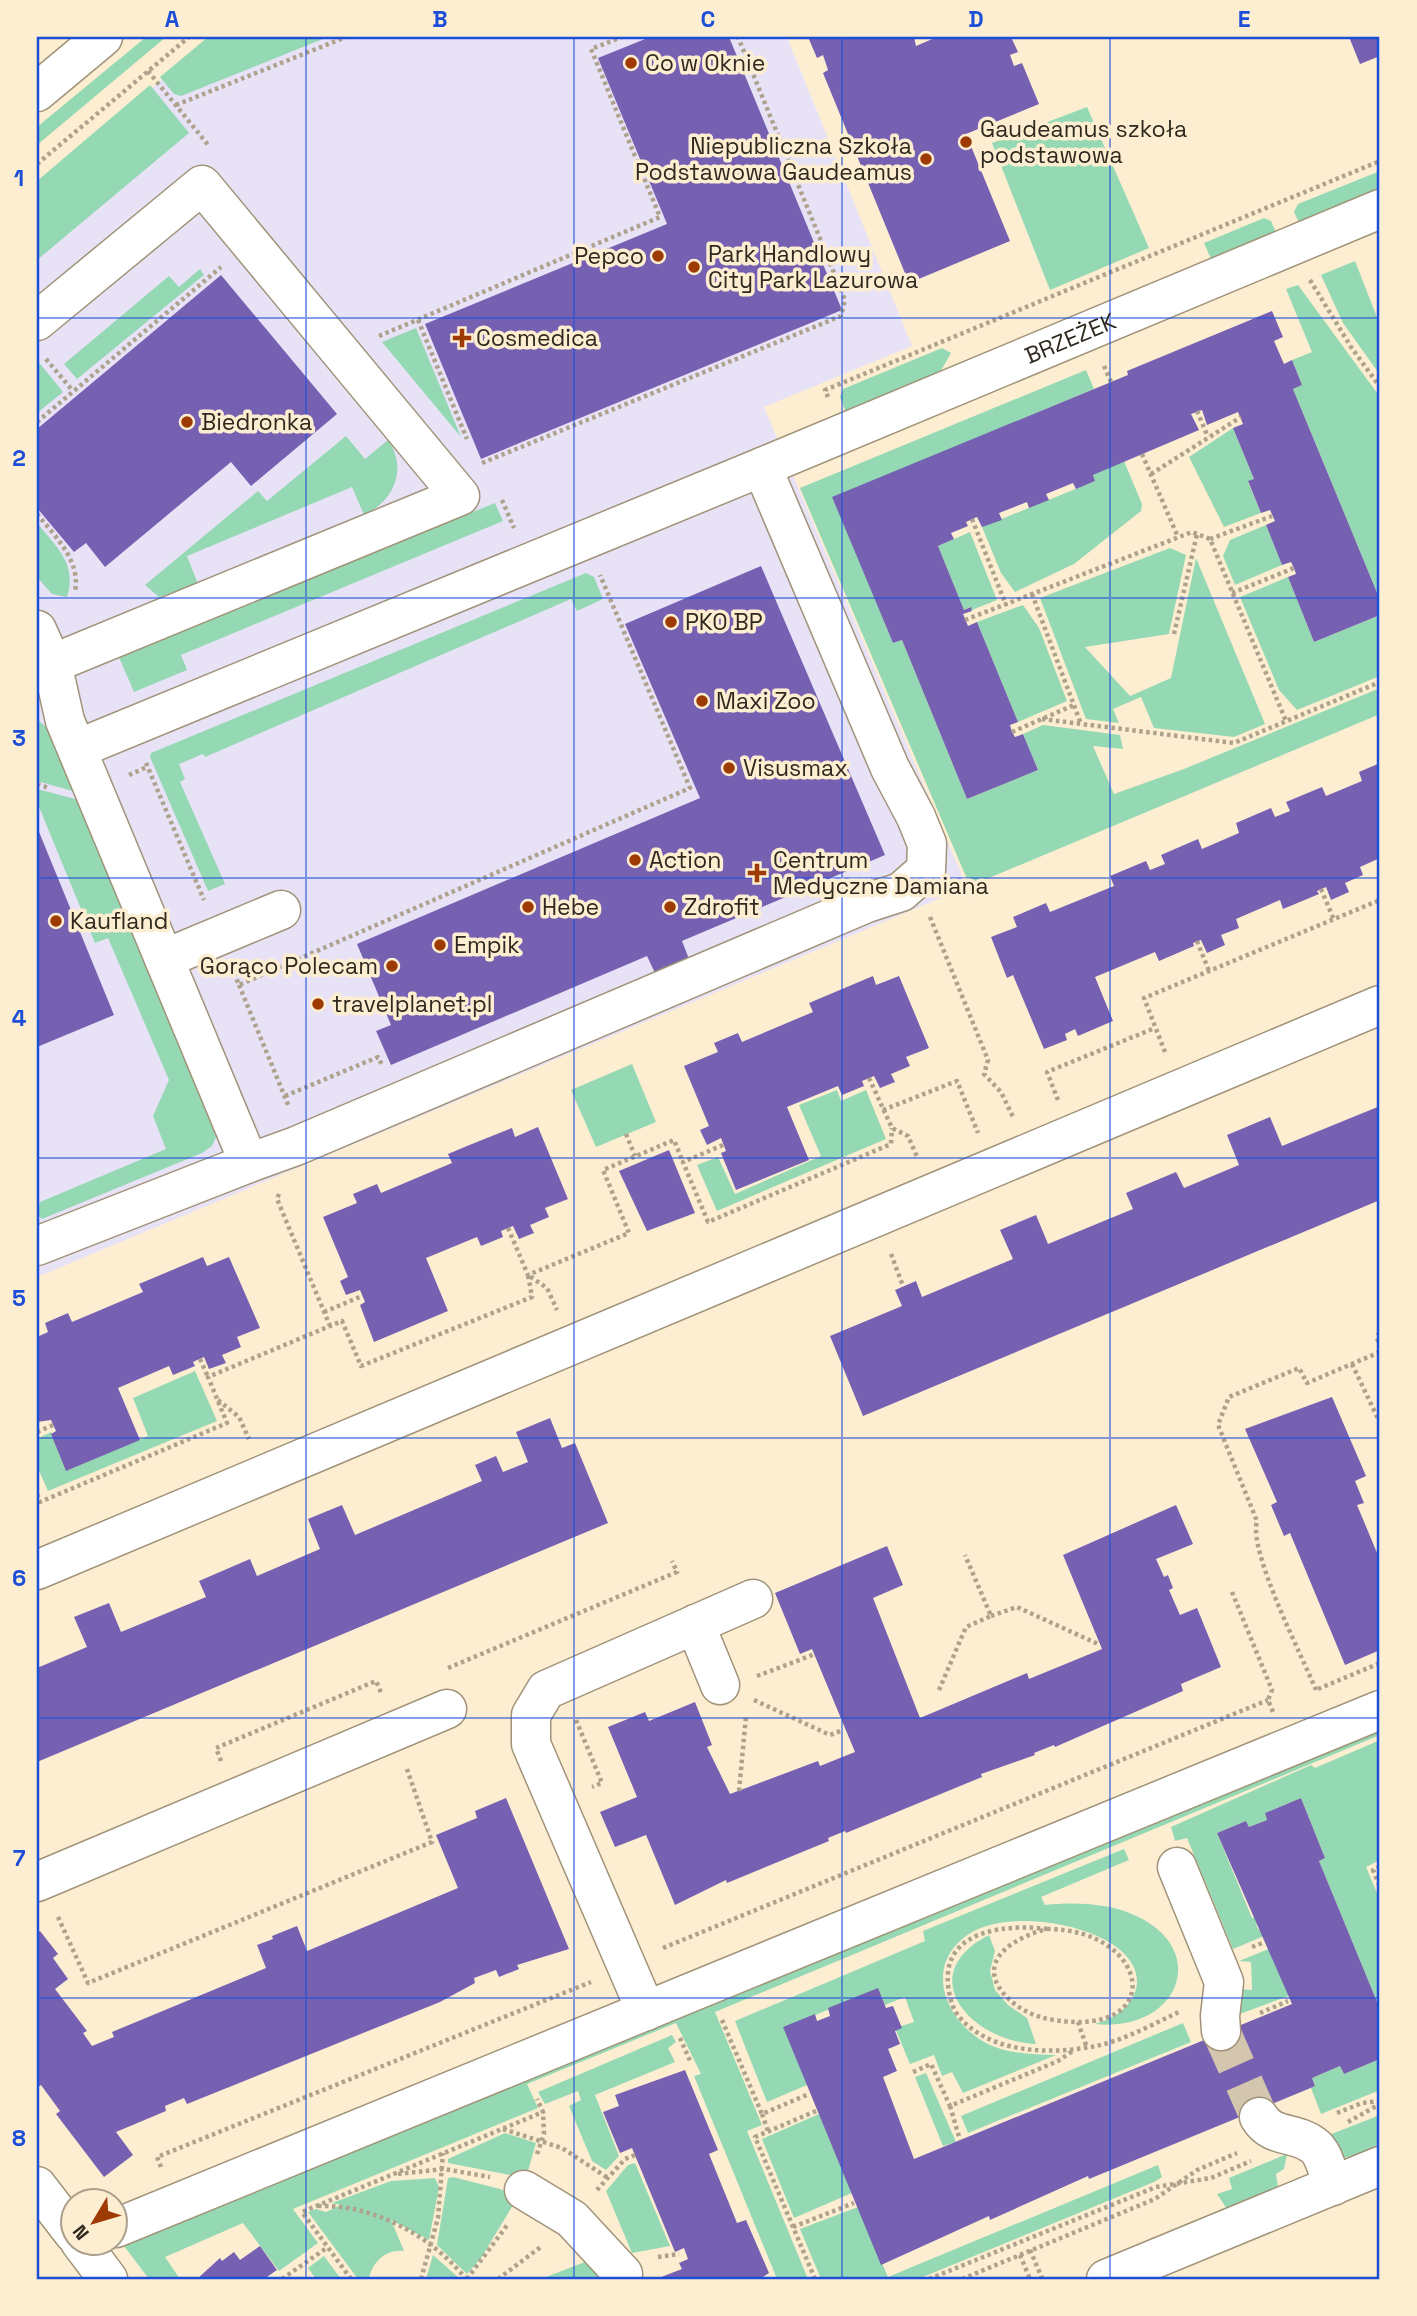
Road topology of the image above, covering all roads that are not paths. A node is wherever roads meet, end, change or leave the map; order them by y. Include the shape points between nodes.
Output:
1 (103, 37) edge
2 (37, 92) edge
3 (1380, 209) edge
4 (40, 339) edge
5 (762, 467) junction
6 (42, 651) edge
7 (60, 724) edge
8 (281, 909) dead end
9 (164, 959) junction
10 (1380, 1005) edge
11 (249, 1163) junction
12 (37, 1246) edge
13 (37, 1570) edge
14 (753, 1599) dead end
15 (695, 1624) junction
16 (740, 1692) road end
17 (447, 1709) dead end
18 (1380, 1710) edge
19 (1177, 1867) dead end
20 (45, 1894) edge
21 (661, 2020) junction
22 (1222, 2031) tunnel mouth
23 (1259, 2117) tunnel mouth
24 (1380, 2166) edge
25 (37, 2186) edge
26 (1333, 2186) junction
27 (524, 2190) road end
28 (60, 2216) edge
29 (130, 2223) edge
30 (91, 2256) edge
31 (623, 2274) dead end
32 (108, 2279) edge
33 (1106, 2279) edge

1 - 2 street
3 - 5 street, BRZEŻEK
4 - 6 street via 202,185 460,496
5 - 7 street, BRZEŻEK
5 - 11 street via 927,844 926,870 901,892
6 - 7 street
7 - 9 street
8 - 9 street
9 - 11 street
10 - 13 street
11 - 12 street
14 - 15 street
15 - 16 street
15 - 21 street via 546,1690 531,1715 531,1744 638,1955
17 - 20 street
18 - 21 street
19 - 22 street via 1217,1962 1225,1992
21 - 29 street
23 - 26 street via 1269,2130 1312,2144
24 - 26 street
25 - 28 street
26 - 33 street
27 - 31 street via 572,2219
30 - 32 street

